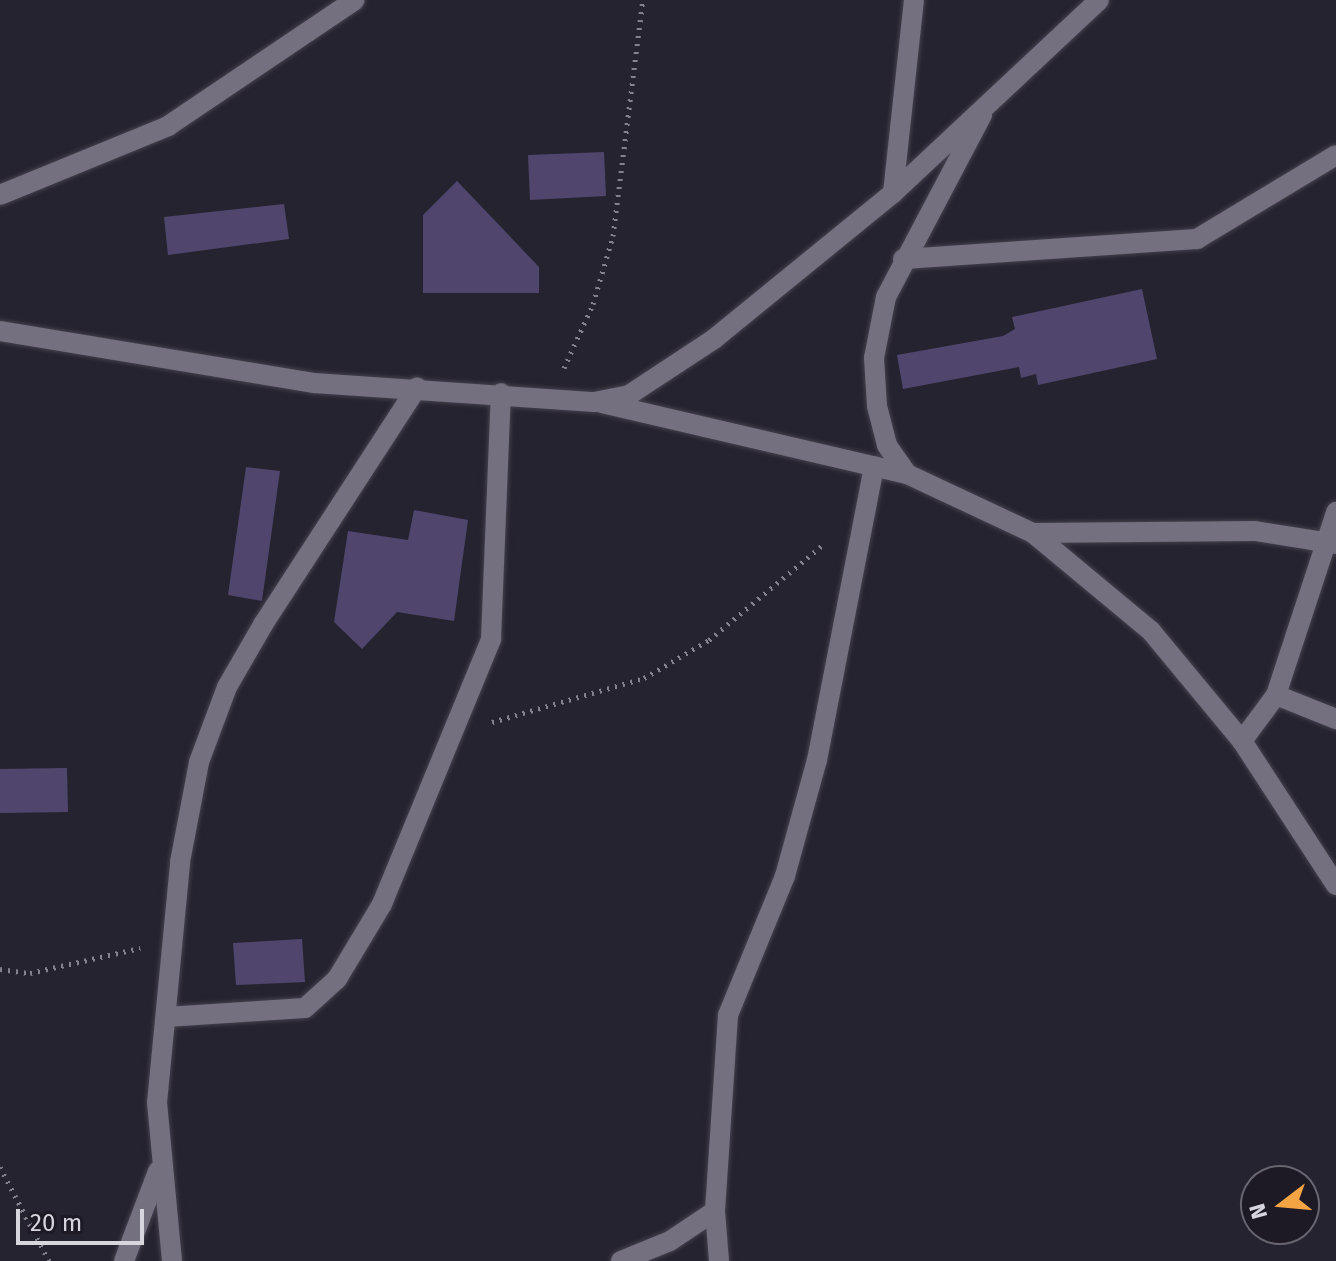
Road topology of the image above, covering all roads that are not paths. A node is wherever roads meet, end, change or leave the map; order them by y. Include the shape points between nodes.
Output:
1 (355, 0) edge
2 (914, 0) edge
3 (1099, 0) edge
4 (992, 98) junction
5 (1336, 155) edge
6 (893, 193) junction
7 (0, 195) edge
8 (903, 259) junction
9 (0, 331) edge
10 (417, 387) junction
11 (501, 393) junction
12 (594, 402) junction
13 (874, 466) junction
14 (907, 474) junction
15 (1336, 512) edge
16 (1033, 533) junction
17 (1331, 545) edge
18 (1276, 695) junction
19 (1336, 719) edge
20 (1242, 741) junction
21 (1336, 885) edge
22 (166, 1017) junction
23 (158, 1169) junction
24 (715, 1211) junction
25 (124, 1261) edge
26 (172, 1261) edge
27 (621, 1261) edge
28 (719, 1261) edge

1 - 7 street via 168,126
2 - 6 street
3 - 4 street
4 - 6 street
4 - 8 street
5 - 8 street via 1232,224 1197,239
6 - 12 street via 663,378
8 - 14 street via 886,297 874,358 887,445
9 - 10 street via 227,373
10 - 11 street
10 - 22 street via 227,687 199,762
11 - 12 street
11 - 22 street via 498,592 491,639 382,904 322,997 305,1008
12 - 13 street
13 - 14 street
13 - 24 street via 809,789 785,876 728,1015
14 - 16 street
15 - 17 street
16 - 17 street via 1255,531
16 - 20 street via 1151,631
17 - 18 street
18 - 19 street
18 - 20 street
20 - 21 street
22 - 23 street
23 - 25 street
23 - 26 street
24 - 27 street via 670,1241
24 - 28 street

